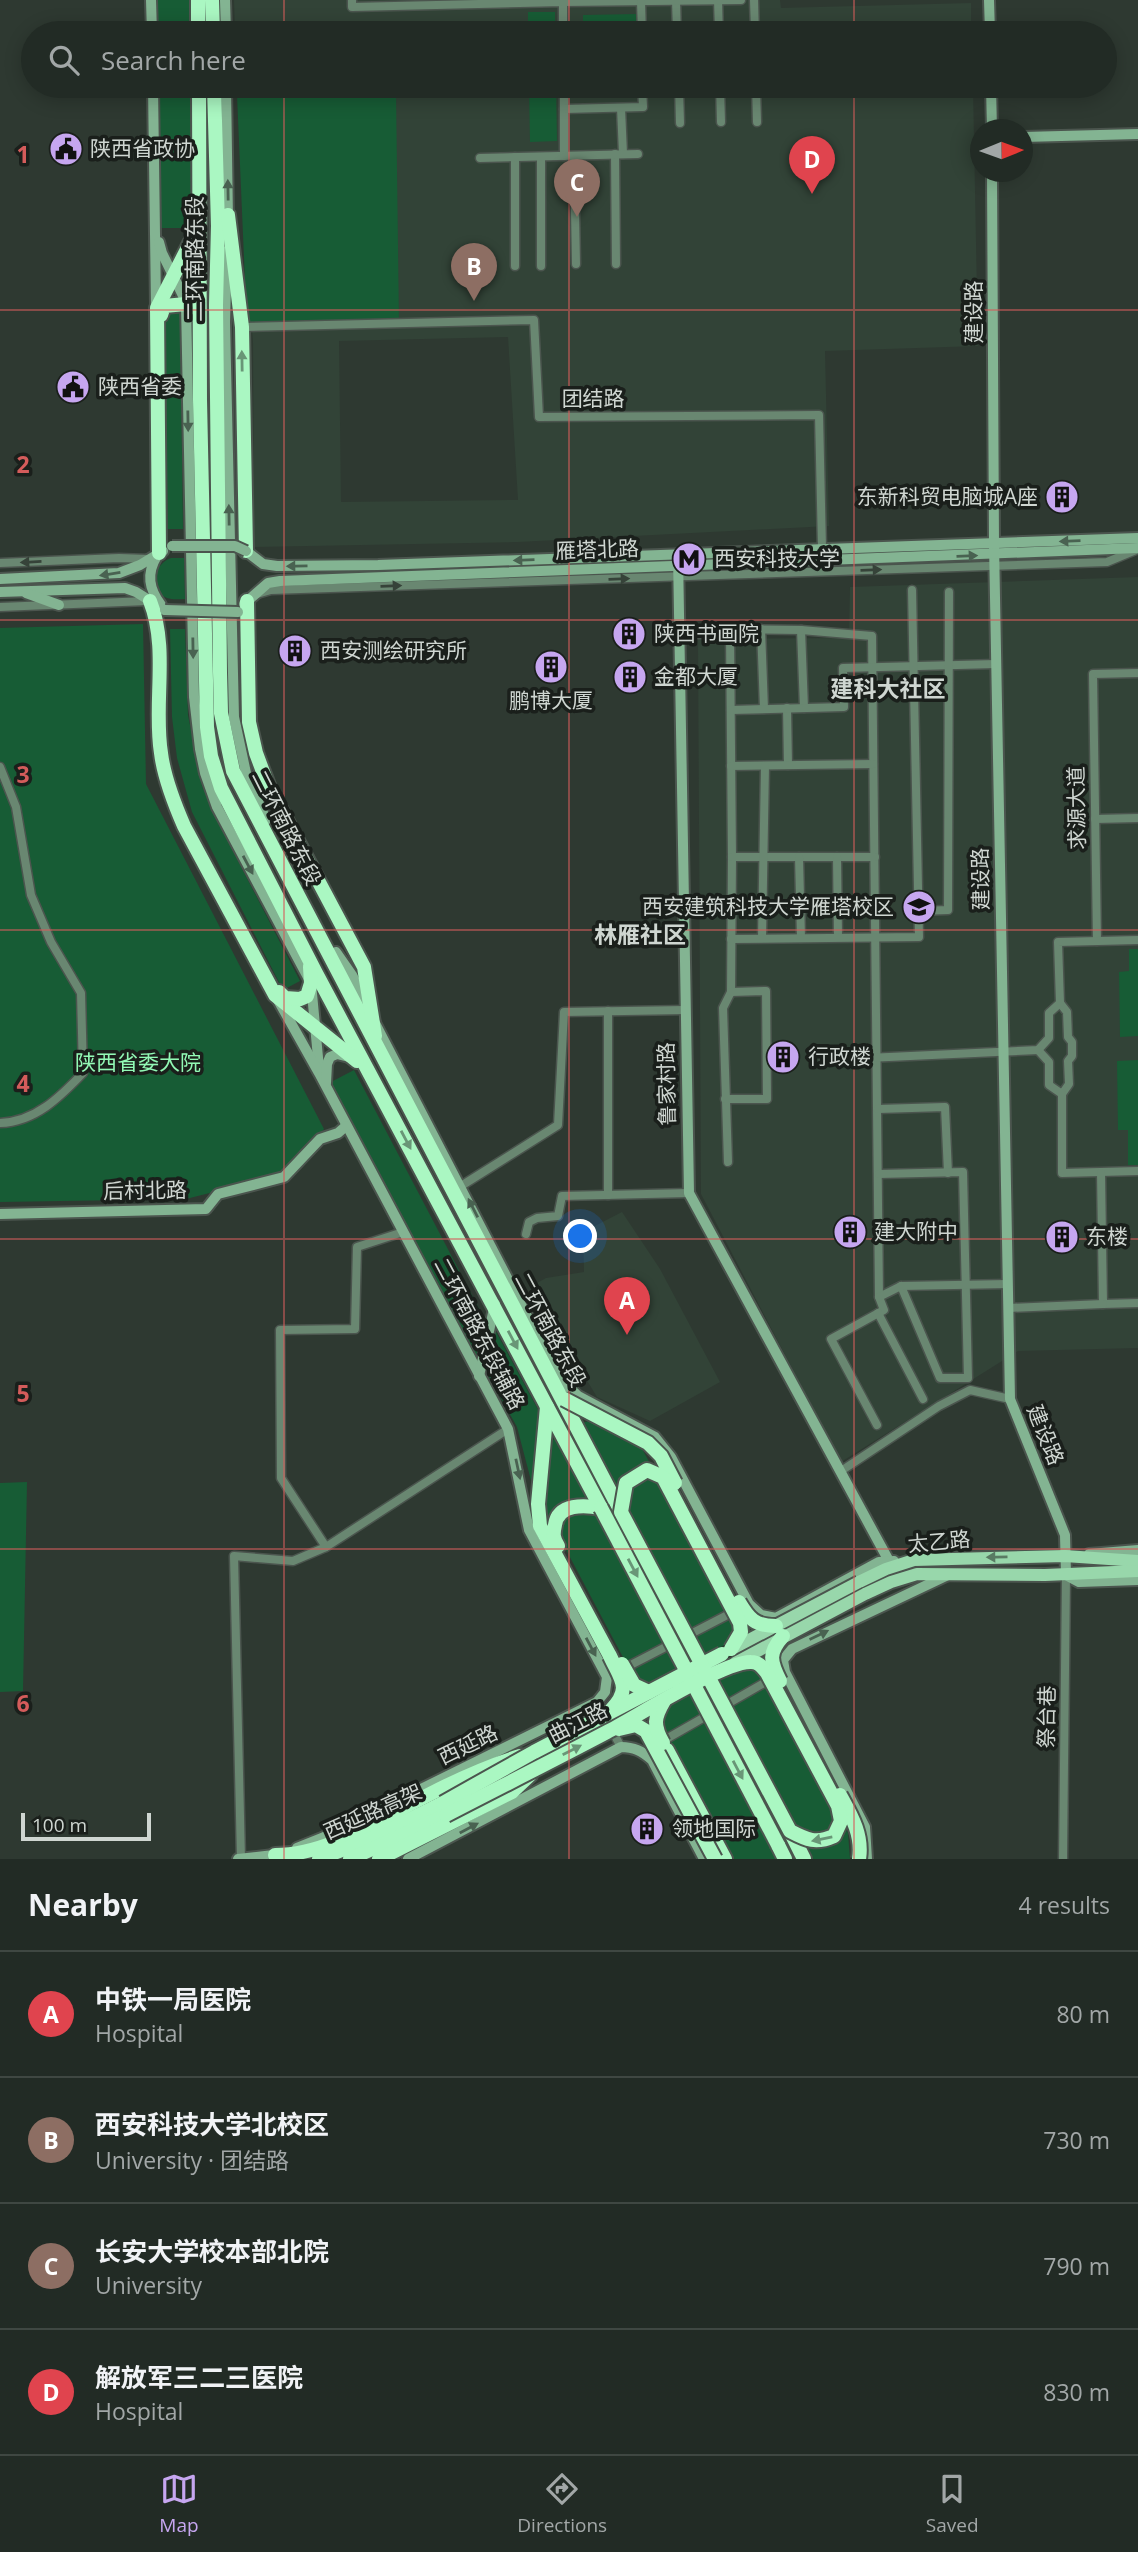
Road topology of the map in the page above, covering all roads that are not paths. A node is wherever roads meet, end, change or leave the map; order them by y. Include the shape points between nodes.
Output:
1 (151, 0) edge
2 (198, 0) edge
3 (212, 0) edge
4 (225, 0) edge
5 (352, 0) edge
6 (718, 0) edge
7 (741, 0) edge
8 (754, 0) edge
9 (989, 0) edge
10 (533, 1) edge
11 (676, 1) edge
12 (447, 2) edge
13 (491, 2) edge
14 (563, 2) junction
15 (641, 2) edge
16 (152, 21) edge
17 (198, 21) edge
18 (213, 21) edge
19 (226, 21) edge
20 (564, 21) edge
21 (642, 21) edge
22 (677, 21) edge
23 (719, 21) edge
24 (754, 21) edge
25 (990, 21) edge
26 (153, 98) edge
27 (199, 98) edge
28 (215, 98) edge
29 (226, 98) edge
30 (564, 98) edge
31 (643, 98) edge
32 (679, 98) edge
33 (720, 98) edge
34 (756, 98) edge
35 (991, 98) edge
36 (621, 108) junction
37 (564, 109) junction
38 (992, 119) edge
39 (721, 122) dead end
40 (757, 122) dead end
41 (680, 123) dead end
42 (1138, 134) edge
43 (1033, 137) edge
44 (619, 154) junction
45 (638, 154) dead end
46 (541, 156) junction
47 (564, 156) junction
48 (575, 156) junction
49 (515, 157) junction
50 (480, 158) dead end
51 (992, 182) edge
52 (228, 215) junction
53 (200, 224) junction
54 (155, 226) junction
55 (576, 264) dead end
56 (617, 264) dead end
57 (515, 266) dead end
58 (541, 266) dead end
59 (173, 278) junction
60 (186, 304) junction
61 (156, 308) junction
62 (242, 327) junction
63 (201, 328) junction
64 (1138, 538) edge
65 (822, 548) junction
66 (1138, 549) edge
67 (246, 551) junction
68 (160, 553) junction
69 (994, 555) junction
70 (0, 564) edge
71 (678, 566) junction
72 (0, 579) edge
73 (912, 590) dead end
74 (0, 592) edge
75 (20, 592) junction
76 (949, 592) dead end
77 (150, 601) junction
78 (245, 603) junction
79 (59, 605) junction
80 (0, 607) edge
81 (165, 610) junction
82 (761, 629) junction
83 (801, 630) junction
84 (698, 634) dead end
85 (730, 634) junction
86 (996, 664) junction
87 (949, 665) junction
88 (914, 666) junction
89 (872, 667) junction
90 (1138, 673) edge
91 (787, 708) junction
92 (804, 708) junction
93 (764, 709) junction
94 (731, 710) junction
95 (873, 764) junction
96 (788, 765) junction
97 (731, 766) junction
98 (765, 766) junction
99 (0, 767) edge
100 (1138, 818) edge
101 (1095, 819) junction
102 (732, 857) junction
103 (762, 857) junction
104 (799, 857) junction
105 (837, 857) junction
106 (875, 857) junction
107 (918, 911) junction
108 (801, 937) junction
109 (838, 937) junction
110 (876, 937) junction
111 (762, 938) junction
112 (731, 939) junction
113 (1138, 940) edge
114 (1097, 941) junction
115 (310, 970) junction
116 (337, 972) junction
117 (352, 975) junction
118 (731, 992) junction
119 (275, 995) junction
120 (1060, 1003) junction
121 (685, 1010) junction
122 (608, 1011) junction
123 (372, 1016) junction
124 (316, 1028) junction
125 (1068, 1037) junction
126 (1049, 1038) junction
127 (1038, 1050) junction
128 (378, 1051) junction
129 (1004, 1053) junction
130 (877, 1058) junction
131 (356, 1060) junction
132 (824, 1060) dead end
133 (1068, 1061) junction
134 (1049, 1062) junction
135 (319, 1073) junction
136 (326, 1086) junction
137 (1062, 1094) junction
138 (383, 1097) junction
139 (725, 1099) junction
140 (878, 1109) junction
141 (0, 1123) edge
142 (346, 1126) junction
143 (728, 1162) dead end
144 (1138, 1171) edge
145 (948, 1173) junction
146 (1101, 1173) junction
147 (878, 1174) junction
148 (461, 1186) junction
149 (689, 1193) junction
150 (608, 1195) junction
151 (0, 1214) edge
152 (403, 1233) junction
153 (527, 1234) dead end
154 (1008, 1284) junction
155 (967, 1285) junction
156 (901, 1286) junction
157 (879, 1297) junction
158 (1138, 1303) edge
159 (495, 1304) junction
160 (1103, 1304) junction
161 (1009, 1308) junction
162 (878, 1313) junction
163 (543, 1363) junction
164 (479, 1376) junction
165 (559, 1378) junction
166 (564, 1399) junction
167 (923, 1399) dead end
168 (1010, 1399) junction
169 (547, 1406) junction
170 (877, 1426) dead end
171 (509, 1429) junction
172 (841, 1471) junction
173 (601, 1508) junction
174 (621, 1512) junction
175 (326, 1548) junction
176 (1138, 1550) edge
177 (1065, 1556) junction
178 (914, 1560) junction
179 (889, 1561) junction
180 (1138, 1561) edge
181 (1138, 1571) edge
182 (948, 1575) junction
183 (1066, 1575) junction
184 (1138, 1580) edge
185 (749, 1604) junction
186 (778, 1627) junction
187 (792, 1649) junction
188 (727, 1657) junction
189 (785, 1672) junction
190 (607, 1677) junction
191 (649, 1692) junction
192 (666, 1700) junction
193 (597, 1702) junction
194 (605, 1716) junction
195 (608, 1732) junction
196 (621, 1747) junction
197 (643, 1752) junction
198 (537, 1759) junction
199 (445, 1809) junction
200 (790, 1830) junction
201 (776, 1852) edge
202 (275, 1855) junction
203 (255, 1858) edge
204 (380, 1858) edge
205 (240, 1859) edge
206 (319, 1859) edge
207 (350, 1859) edge
208 (408, 1859) edge
209 (704, 1859) edge
210 (715, 1859) edge
211 (725, 1859) edge
212 (785, 1859) edge
213 (804, 1859) edge
214 (859, 1859) edge
215 (867, 1859) edge
216 (1063, 1859) edge

1 - 16 main road
2 - 17 highway
3 - 18 highway
4 - 19 main road
5 - 12 street via 352,7
6 - 7 street
6 - 11 street
6 - 23 street
8 - 24 street
9 - 25 main road
10 - 13 street
10 - 14 street
11 - 15 street
11 - 22 street
12 - 13 street
14 - 15 street
14 - 20 street
15 - 21 street
26 - 54 main road
27 - 53 highway, 二环南路东段
28 - 116 highway, 二环南路东段 via 221,713 233,771
52 -> 29 main road
30 - 37 street
31 - 36 street via 643,107
32 - 41 street
33 - 39 street
34 - 40 street
35 - 38 main road
36 - 37 street
36 - 44 street
37 - 47 street
42 - 43 main road
44 - 45 street
44 - 48 street
44 - 56 street
46 - 47 street
46 - 49 street
46 - 58 street
47 - 48 street
48 - 55 street
49 - 50 street
49 - 57 street
51 - 69 main road, 建设路
52 - 62 highway
117 -> 52 main road via 341,963 259,806 236,736 225,322
53 - 59 highway
53 - 63 highway, 二环南路东段
54 - 59 main road
54 - 61 main road
59 - 60 main road
59 - 61 highway
60 - 63 main road
60 - 68 highway via 167,304 161,311 164,530
60 -> 115 main road via 195,709 200,749 225,824
61 - 68 highway
62 - 65 street, 团结路 via 534,320 539,417 819,415
67 -> 62 highway
63 - 115 highway, 二环南路东段 via 211,756 221,788
64 -> 69 main road, 雁塔北路
65 - 69 main road, 雁塔北路
65 - 71 main road, 雁塔北路
66 - 69 main road, 雁塔北路
67 - 68 main road, 雁塔北路, bridge via 235,546
71 -> 67 main road, 雁塔北路 via 277,566 263,564
68 -> 70 street
68 -> 72 main road via 111,575
68 - 81 main road via 149,578
71 -> 69 main road, 雁塔北路
69 - 86 main road, 建设路
78 -> 71 main road, 雁塔北路 via 268,583 280,581
71 - 121 main road, 鲁家村路
73 - 88 street
74 - 75 main road
75 - 77 main road via 116,587
75 - 79 main road
76 - 87 street
77 - 79 street
77 - 81 main road
77 - 119 highway via 158,627 160,752 173,800
78 - 81 main road, bridge
78 - 117 highway via 244,726 254,770 356,965
78 - 123 highway via 249,722 256,753 269,788 363,967
79 - 80 street
81 - 115 highway via 167,736 186,812 280,993 285,998 307,996
82 - 83 street
82 - 85 street via 729,629
82 - 93 street
83 - 89 street via 872,636
83 - 92 street
84 - 85 street
85 - 94 street
86 - 87 street
86 - 129 main road, 建设路
87 - 88 street
87 - 107 street via 948,910
88 - 89 street
88 - 107 street
89 - 92 street via 843,667 844,707
89 - 95 street
90 - 101 street, 求源大道 via 1093,674
91 - 92 street
91 - 93 street
91 - 96 street
93 - 94 street
94 - 97 street
95 - 96 street
95 - 106 street
96 - 98 street
97 - 98 street
97 - 102 street
98 - 103 street
99 - 141 street via 16,807 32,895 51,942 81,993 83,1073 59,1099 19,1122
100 - 101 street
101 - 114 street, 求源大道
102 - 103 street
102 - 112 street
103 - 104 street
103 - 111 street
104 - 105 street
104 - 108 street
105 - 106 street
105 - 109 street
106 - 110 street
107 - 110 street via 919,937
108 - 109 street
108 - 111 street
109 - 110 street
110 - 130 street
111 - 112 street
112 - 118 street
113 - 114 street
114 - 120 street via 1058,942
115 - 124 main road
115 - 131 highway
115 - 138 highway
116 - 117 highway
116 - 123 main road
116 - 128 highway, 二环南路东段
117 - 123 main road
118 - 139 street via 723,1008
118 - 139 street via 766,991 767,1099
119 - 124 highway
119 - 135 main road, 二环南路东段辅路
120 - 125 street via 1067,1012
120 - 126 street via 1049,1013
121 - 122 street
121 - 149 main road, 鲁家村路
122 - 148 street via 564,1012 558,1125
122 - 150 street
123 - 128 highway
123 - 148 main road
124 - 131 highway
124 - 135 main road
125 - 126 street
125 - 133 street via 1072,1042
126 - 127 street
127 - 129 street
127 - 134 street
128 - 163 highway, 二环南路东段
129 - 130 street
129 - 154 main road, 建设路
130 - 132 street
130 - 140 street
131 - 136 main road via 337,1054 330,1057
131 - 138 highway via 369,1084
133 - 134 street
133 - 137 street via 1069,1084
134 - 137 street via 1049,1085
135 - 136 main road, 二环南路东段辅路
136 - 142 main road, 二环南路东段辅路
137 - 146 street via 1062,1173
138 -> 159 highway, 二环南路东段
139 - 143 street
140 - 145 street via 945,1107
140 - 147 street
142 - 151 main road, 后村北路 via 320,1139 284,1177 218,1194 206,1209
142 - 152 main road, 二环南路东段辅路
144 - 146 street
145 - 147 street
145 - 155 street via 963,1172
146 - 160 street
147 - 157 street
165 -> 148 main road
149 - 150 street
149 - 172 main road, 鲁家村路
150 - 153 street via 562,1196 558,1216 528,1222
152 - 164 main road, 二环南路东段辅路
152 - 175 street via 357,1247 355,1329 280,1330 281,1478
154 - 155 street
154 - 161 main road, 建设路
155 - 156 street
155 - 156 street via 968,1378 940,1378
156 - 157 street
157 - 162 street via 884,1310
158 - 160 street
159 - 164 main road
159 -> 169 highway, 二环南路东段
160 - 161 street
161 - 168 main road, 建设路
162 - 167 street
162 - 170 street via 831,1339
163 - 165 main road
163 - 166 highway, 二环南路东段
164 - 171 main road, 二环南路东段辅路
165 - 185 main road via 578,1396 655,1437 671,1457
166 - 174 highway, 二环南路东段, bridge
166 - 186 highway, bridge via 648,1443 661,1456 749,1618 761,1626
168 - 172 street via 970,1390
168 - 177 main road, 建设路 via 1065,1535
169 - 173 highway, 二环南路东段
169 - 194 highway, bridge via 540,1526 621,1680 622,1698
171 - 175 street
171 -> 190 main road, 二环南路东段辅路 via 529,1530
172 - 179 main road, 鲁家村路
173 - 191 highway, bridge via 566,1508 556,1519 553,1537 634,1685
173 -> 201 highway, 二环南路东段, bridge
174 - 188 highway, bridge via 626,1483 646,1470 663,1476 740,1623 741,1632
174 - 200 highway, 二环南路东段, bridge
175 - 205 street via 293,1561 234,1556
176 - 177 main road
177 -> 178 main road, 太乙路
177 - 180 main road, 太乙路
177 - 183 main road, 建设路
178 - 179 main road
178 - 186 main road, 太乙路, bridge via 859,1582
179 - 186 main road via 879,1562
181 - 183 main road, 太乙路
182 - 183 main road, 太乙路
182 - 186 main road, 太乙路, bridge via 917,1574
187 -> 182 main road
183 - 184 main road via 1079,1582
183 - 216 street, 祭台巷
185 - 186 main road
185 - 190 street
186 - 187 street
186 - 188 main road, 太乙路, bridge
186 - 214 highway, bridge via 772,1664 853,1818
187 - 189 main road via 783,1660
188 - 191 highway, 曲江路, bridge
188 - 192 highway, 曲江路, bridge
188 -> 200 highway, bridge via 761,1665 838,1806 841,1821 834,1836 809,1841
189 - 197 street
189 - 215 main road via 865,1827
190 - 193 main road via 605,1692
191 - 194 highway, 曲江路, bridge
192 - 195 highway, 曲江路, bridge
192 - 211 highway, bridge via 654,1720 655,1729
193 - 196 street
193 - 202 main road, 西延路 via 322,1838
194 - 198 highway, 曲江路, bridge
198 -> 195 highway, 曲江路, bridge
195 - 210 highway, bridge via 636,1725 646,1731
196 - 197 main road
208 -> 196 main road
197 - 209 main road via 652,1760
198 - 199 highway, 曲江路, bridge
198 - 202 highway, bridge via 480,1769 319,1848
198 - 204 highway, bridge via 512,1792
199 - 206 highway, 西延路高架
199 - 207 highway, 西延路高架
200 - 213 highway, 二环南路东段
201 - 212 highway, 二环南路东段
202 - 203 main road, 西延路
203 - 205 main road, 西延路

